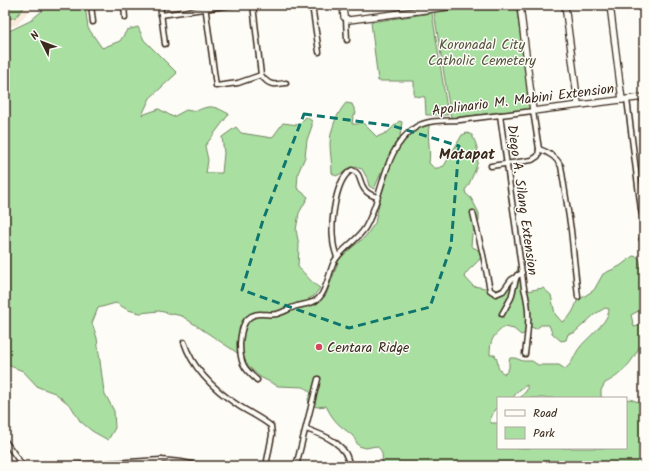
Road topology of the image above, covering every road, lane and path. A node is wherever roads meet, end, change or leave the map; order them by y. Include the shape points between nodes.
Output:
1 (91, 5) edge
2 (124, 5) edge
3 (160, 5) edge
4 (232, 5) edge
5 (253, 5) edge
6 (312, 5) edge
7 (343, 5) edge
8 (462, 5) edge
9 (520, 5) edge
10 (565, 5) edge
11 (610, 5) edge
12 (206, 7) edge
13 (433, 7) edge
14 (161, 15) junction
15 (126, 18) dead end
16 (346, 19) junction
17 (93, 22) dead end
18 (346, 40) dead end
19 (165, 44) dead end
20 (319, 52) dead end
21 (261, 75) junction
22 (286, 84) dead end
23 (644, 97) edge
24 (625, 99) junction
25 (578, 104) junction
26 (533, 111) junction
27 (500, 115) junction
28 (539, 149) junction
29 (507, 163) junction
30 (491, 166) dead end
31 (377, 197) junction
32 (473, 213) dead end
33 (644, 221) edge
34 (337, 257) junction
35 (522, 273) junction
36 (517, 275) junction
37 (578, 297) dead end
38 (502, 314) dead end
39 (184, 342) dead end
40 (525, 354) dead end
41 (318, 379) dead end
42 (257, 380) dead end
43 (306, 429) junction
44 (5, 441) edge
45 (161, 460) junction
46 (138, 461) junction
47 (112, 464) edge
48 (180, 464) edge
49 (91, 465) edge
50 (23, 466) edge
51 (63, 466) edge
52 (136, 466) edge
53 (159, 466) edge
54 (201, 466) edge
55 (266, 466) edge
56 (296, 466) edge
57 (349, 466) edge

1 - 17 street
2 - 15 street
3 - 14 street
4 - 12 street
5 - 21 street
6 - 20 street
7 - 16 street
8 - 13 street
9 - 26 street
10 - 25 street
11 - 24 street
12 - 14 street
12 - 21 street via 216,86 238,83
13 - 16 street
14 - 19 street
16 - 18 street
21 - 22 street via 272,85
23 - 24 street, Apolinario M. Mabini Extension
24 - 25 street, Apolinario M. Mabini Extension
24 - 33 street
25 - 26 street, Apolinario M. Mabini Extension
26 - 27 street, Apolinario M. Mabini Extension
26 - 28 street
27 - 29 street, Diego A. Silang Extension
27 - 31 street, Apolinario M. Mabini Extension via 425,123 416,127 399,143
28 - 29 street via 535,158
28 - 37 street via 552,156 561,166
29 - 30 street
29 - 35 street, Diego A. Silang Extension
31 - 34 street, Apolinario M. Mabini Extension via 365,228
31 - 34 street via 363,189 355,171 348,172 339,187 334,222 333,238
32 - 36 street via 490,290 496,294 501,293
34 - 42 street, Apolinario M. Mabini Extension via 322,294 314,302 276,314 254,314 245,321 240,340 240,355 245,369
35 - 36 street
35 - 40 street, Diego A. Silang Extension via 529,312
36 - 38 street via 511,298
39 - 55 street via 193,362 213,386 271,426 272,435
41 - 43 street
43 - 56 street
43 - 57 street via 326,437 338,446 347,456
44 - 50 street
45 - 46 street
45 - 48 street
45 - 53 street
46 - 47 street
46 - 52 street
47 - 49 street
48 - 54 street
49 - 51 street

